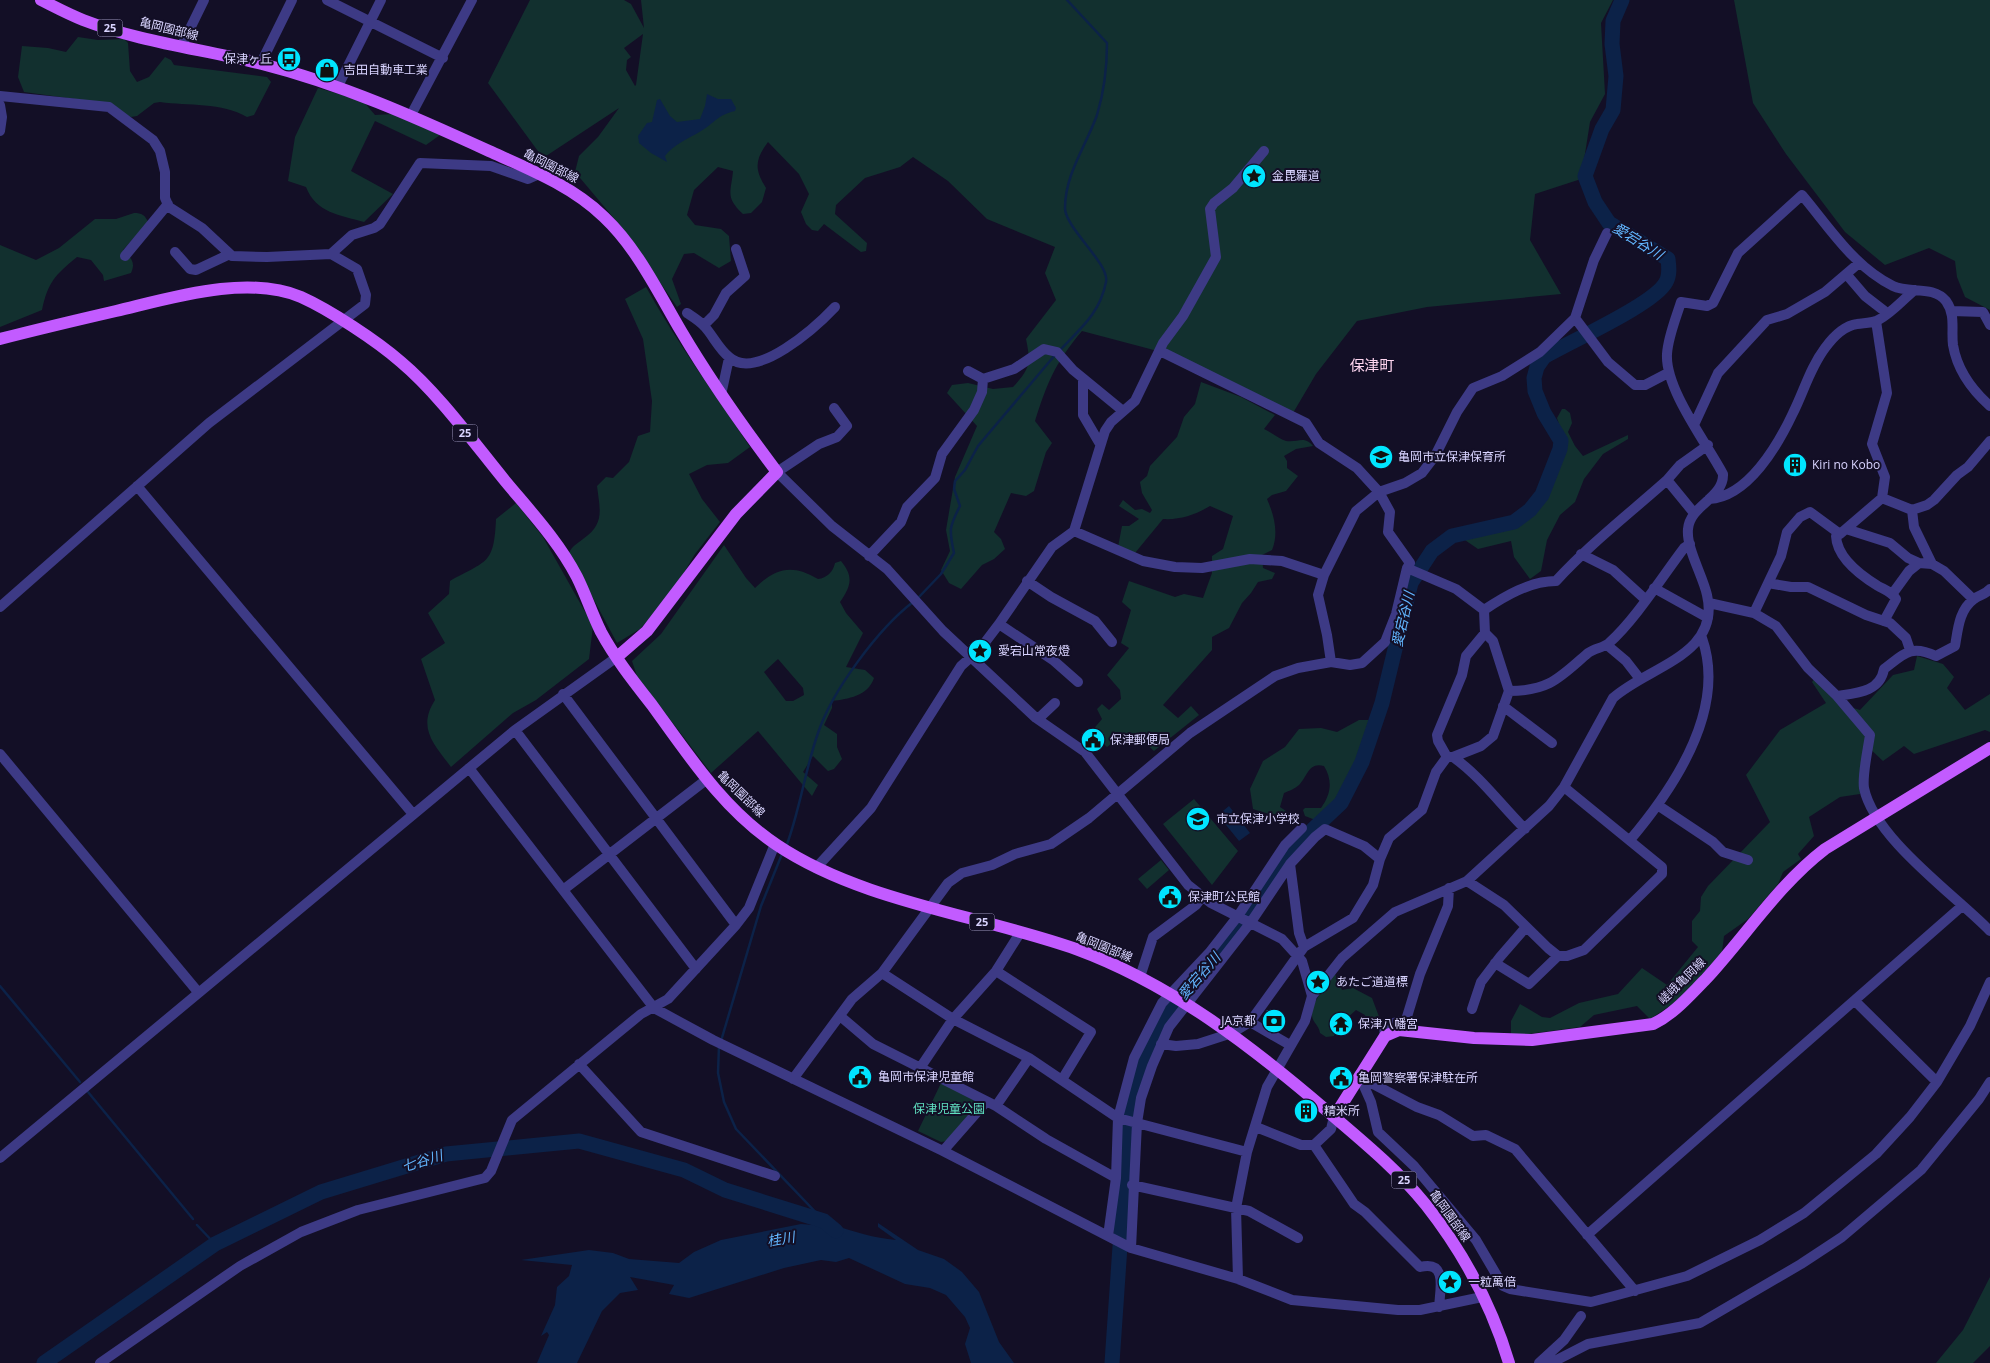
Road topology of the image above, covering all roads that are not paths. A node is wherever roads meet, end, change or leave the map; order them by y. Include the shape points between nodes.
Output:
1 (41, 0) edge
2 (204, 0) edge
3 (292, 0) edge
4 (327, 0) edge
5 (381, 0) edge
6 (472, 0) edge
7 (370, 22) junction
8 (181, 47) junction
9 (443, 58) junction
10 (261, 63) junction
11 (338, 86) junction
12 (0, 96) edge
13 (0, 105) edge
14 (411, 115) junction
15 (0, 132) edge
16 (1264, 151) dead end
17 (537, 175) junction
18 (168, 204) junction
19 (1606, 234) dead end
20 (736, 249) dead end
21 (174, 252) dead end
22 (230, 254) junction
23 (331, 254) junction
24 (125, 256) dead end
25 (1859, 264) junction
26 (1847, 275) junction
27 (1915, 290) junction
28 (835, 307) dead end
29 (1952, 311) junction
30 (687, 313) dead end
31 (1886, 313) junction
32 (1575, 318) junction
33 (341, 320) junction
34 (1876, 321) junction
35 (704, 325) junction
36 (1990, 325) edge
37 (0, 338) edge
38 (1160, 351) junction
39 (730, 358) junction
40 (968, 371) dead end
41 (1668, 373) junction
42 (983, 379) junction
43 (1083, 379) junction
44 (721, 394) junction
45 (1990, 406) edge
46 (834, 408) dead end
47 (1123, 411) junction
48 (1694, 425) junction
49 (1990, 441) edge
50 (1100, 444) junction
51 (1708, 445) junction
52 (778, 472) junction
53 (1667, 480) junction
54 (137, 486) junction
55 (1379, 492) junction
56 (1882, 498) junction
57 (1708, 499) junction
58 (1912, 510) junction
59 (1694, 513) junction
60 (1074, 531) junction
61 (1843, 531) junction
62 (1690, 544) junction
63 (1581, 554) junction
64 (869, 556) junction
65 (1919, 563) junction
66 (1932, 564) junction
67 (1409, 569) junction
68 (1324, 575) junction
69 (1027, 581) junction
70 (1768, 583) junction
71 (1654, 588) junction
72 (1893, 593) junction
73 (1989, 594) edge
74 (1973, 599) junction
75 (1646, 600) junction
76 (1709, 603) junction
77 (0, 607) edge
78 (1484, 610) junction
79 (1754, 613) junction
80 (1708, 618) junction
81 (1884, 621) junction
82 (999, 624) junction
83 (1485, 633) junction
84 (1702, 638) junction
85 (1112, 642) dead end
86 (1607, 645) junction
87 (1910, 650) junction
88 (617, 657) junction
89 (970, 657) junction
90 (1330, 662) junction
91 (1640, 679) junction
92 (1078, 682) dead end
93 (1509, 691) junction
94 (563, 694) junction
95 (1837, 696) junction
96 (1055, 703) dead end
97 (1503, 706) junction
98 (1038, 719) junction
99 (515, 730) junction
100 (1552, 743) dead end
101 (1990, 748) edge
102 (0, 754) edge
103 (1450, 757) junction
104 (469, 768) junction
105 (706, 780) junction
106 (1564, 788) junction
107 (1117, 794) junction
108 (1659, 806) junction
109 (413, 814) junction
110 (1877, 817) junction
111 (657, 818) junction
112 (1302, 828) dead end
113 (1525, 829) junction
114 (1630, 840) junction
115 (781, 848) junction
116 (609, 854) junction
117 (1380, 859) junction
118 (1748, 860) dead end
119 (1290, 864) junction
120 (816, 868) junction
121 (1467, 882) junction
122 (1449, 888) junction
123 (563, 890) junction
124 (1202, 897) junction
125 (929, 906) junction
126 (1962, 906) junction
127 (1244, 919) junction
128 (736, 925) junction
129 (1526, 927) junction
130 (1990, 931) edge
131 (1020, 933) junction
132 (1301, 952) junction
133 (1558, 956) junction
134 (1495, 963) junction
135 (696, 969) junction
136 (996, 971) junction
137 (882, 974) junction
138 (1140, 977) junction
139 (1990, 982) edge
140 (198, 992) junction
141 (1312, 996) junction
142 (1178, 998) junction
143 (1855, 1001) junction
144 (654, 1008) junction
145 (1472, 1009) dead end
146 (840, 1016) junction
147 (953, 1019) junction
148 (1250, 1022) junction
149 (1232, 1033) junction
150 (1385, 1036) junction
151 (1161, 1044) junction
152 (1290, 1045) junction
153 (1029, 1058) junction
154 (579, 1064) junction
155 (920, 1068) junction
156 (1278, 1069) junction
157 (1359, 1075) junction
158 (1063, 1078) junction
159 (793, 1079) junction
160 (1937, 1082) junction
161 (1990, 1082) edge
162 (986, 1102) junction
163 (996, 1106) junction
164 (1334, 1116) junction
165 (1120, 1119) junction
166 (1135, 1122) junction
167 (1256, 1127) junction
168 (1314, 1145) junction
169 (943, 1151) junction
170 (1247, 1152) junction
171 (0, 1158) edge
172 (775, 1176) dead end
173 (1116, 1178) junction
174 (1132, 1185) junction
175 (1236, 1208) junction
176 (1587, 1235) junction
177 (1111, 1238) junction
178 (1298, 1238) dead end
179 (1129, 1247) junction
180 (1238, 1279) junction
181 (1635, 1291) junction
182 (1482, 1297) junction
183 (1439, 1307) junction
184 (1581, 1316) dead end
185 (100, 1363) edge
186 (1509, 1363) edge
187 (1539, 1363) edge
188 (1551, 1363) edge

1 - 8 main road, 亀岡園部線 / 25 via 83,20
2 - 8 street
3 - 10 street
4 - 7 street
5 - 7 street
6 - 9 street
7 - 9 street
7 - 11 street
8 - 10 main road, 亀岡園部線 / 25
9 - 14 street
10 - 11 main road, 亀岡園部線 / 25
11 - 14 main road, 亀岡園部線 / 25
12 - 18 street via 109,107 153,140 160,151
13 - 15 street
14 - 17 main road, 亀岡園部線 / 25
16 - 38 street via 1233,188 1210,209 1216,257
17 - 23 street via 528,179 491,166 420,164 380,224 352,235
17 - 44 main road, 亀岡園部線 / 25 via 569,188 607,219 648,274
18 - 22 street via 202,228
18 - 24 street
19 - 32 street
20 - 35 street via 746,276 726,294
21 - 22 street via 190,269 196,270
22 - 23 street via 238,257
23 - 33 street via 357,269 366,294 365,304
25 - 26 street
25 - 27 street via 1896,288
25 - 41 street via 1802,195 1738,253 1712,303 1707,306 1681,302 1667,352
26 - 31 street
26 - 48 street via 1788,314 1767,320 1718,373
27 - 29 street via 1926,290 1945,299
27 - 31 street
28 - 39 street via 814,330 759,362 743,363
29 - 36 street via 1983,312
29 - 45 street via 1953,344 1958,365 1976,393
30 - 35 street
31 - 34 street
32 - 41 street via 1608,362 1636,385 1645,385
32 - 55 street via 1540,352 1502,376 1473,388 1422,473
33 - 37 main road, 亀岡園部線 / 25 via 297,295 247,287 196,292
33 - 54 street via 209,423
33 - 88 main road, 亀岡園部線 / 25 via 402,362 550,536 576,575 602,634
34 - 56 street via 1887,393 1872,444 1886,477
34 - 57 street via 1851,325 1840,331 1809,374 1794,413 1753,477 1734,492
35 - 39 street
38 - 47 street via 1135,401
38 - 55 street via 1306,423 1319,443 1357,468
39 - 44 street
40 - 42 street
41 - 48 street
42 - 43 street via 1014,369 1044,349 1057,352
42 - 64 street via 982,392 974,410 942,454 935,478 906,507 901,522
43 - 47 street
43 - 50 street via 1083,415
44 - 52 main road, 亀岡園部線 / 25
46 - 52 street via 847,426 837,437 819,444
47 - 50 street via 1111,422
48 - 51 street
49 - 58 street via 1934,500
50 - 60 street via 1085,503
51 - 53 street via 1680,465
51 - 57 street via 1723,474 1723,480
52 - 64 street via 832,526
52 - 88 main road via 736,514 647,632
53 - 59 street
53 - 63 street
54 - 77 street
54 - 109 street
55 - 67 street via 1390,512 1388,532 1410,563
55 - 68 street via 1356,511
56 - 58 street
56 - 61 street
57 - 59 street
58 - 66 street via 1914,527
59 - 62 street via 1688,527
60 - 68 street via 1143,561 1175,567 1202,568 1250,559 1282,561
60 - 69 street via 1052,547
61 - 65 street via 1890,543
61 - 70 street via 1810,512 1800,517 1787,532 1781,556
61 - 72 street via 1836,536 1836,546 1857,572
62 - 71 street
62 - 76 street via 1704,579
63 - 75 street via 1613,570
63 - 78 street via 1556,581 1540,582 1519,590
64 - 89 street via 887,569
65 - 66 street
65 - 72 street via 1909,570
66 - 74 street
67 - 78 street via 1456,589
67 - 90 street via 1385,642 1362,663
68 - 90 street via 1318,594
69 - 82 street
69 - 85 street via 1095,621
70 - 79 street
70 - 81 street via 1791,588 1808,587 1866,616
71 - 75 street
71 - 80 street
72 - 81 street via 1896,599
73 - 74 street
74 - 87 street via 1960,617 1955,646 1936,656
75 - 86 street
76 - 79 street
76 - 80 street
78 - 83 street
79 - 95 street via 1776,626 1808,668
80 - 84 street
81 - 87 street via 1900,630
82 - 89 street
82 - 92 street via 1053,660
83 - 93 street via 1493,642
83 - 103 street via 1466,656 1462,675 1437,735
84 - 91 street via 1664,667
84 - 108 street via 1709,668 1705,714
86 - 91 street
86 - 93 street via 1596,648 1549,685
87 - 95 street via 1884,669 1882,679 1874,687
88 - 94 street
88 - 105 main road, 亀岡園部線 / 25
89 - 98 street
89 - 120 street via 945,690 871,808
90 - 107 street via 1275,676 1190,733
91 - 106 street via 1612,698
93 - 97 street
94 - 99 street
94 - 111 street
95 - 110 street via 1870,734 1864,788
96 - 98 street
97 - 100 street
97 - 103 street via 1493,736 1481,746
98 - 107 street via 1085,752
99 - 104 street
99 - 116 street
101 - 110 main road, 嵯峨亀岡線
102 - 140 street
103 - 113 street via 1473,771
103 - 117 street via 1436,772 1422,810 1389,838
104 - 109 street
104 - 123 street
105 - 111 street
105 - 115 main road, 亀岡園部線 / 25 via 739,815
106 - 113 street
106 - 114 street
107 - 124 street via 1188,885
107 - 125 street via 1051,844 962,873 948,883
108 - 114 street
108 - 118 street via 1723,852
109 - 140 street
110 - 126 street via 1909,855
110 - 150 main road, 嵯峨亀岡線 via 1802,867 1682,1005 1653,1024 1532,1040 1399,1030
111 - 116 street
111 - 128 street
112 - 127 street via 1285,845
113 - 121 street
114 - 133 street via 1662,867 1662,874 1584,950
115 - 120 main road, 亀岡園部線 / 25
115 - 128 street via 749,908
116 - 123 street
116 - 135 street
117 - 119 street via 1364,846 1325,829
117 - 132 street via 1373,885 1353,918
119 - 127 street
119 - 132 street
120 - 125 main road, 亀岡園部線 / 25 via 840,879
121 - 122 street
121 - 129 street via 1504,905
122 - 141 street via 1395,912 1342,958
122 - 150 street via 1448,906 1420,974 1406,1020 1389,1024 1384,1028
123 - 144 street
124 - 127 street
124 - 138 street via 1153,937
125 - 131 main road, 亀岡園部線 / 25
125 - 137 street
126 - 130 street
126 - 143 street
127 - 132 street
127 - 142 street
127 - 142 street via 1198,966
128 - 135 street
129 - 133 street
129 - 134 street
131 - 136 street
131 - 138 main road, 亀岡園部線 / 25 via 1077,950
132 - 141 street
132 - 148 street
133 - 134 street via 1528,984
134 - 145 street via 1481,982
135 - 144 street via 668,999
136 - 147 street
136 - 158 street via 1091,1032
137 - 146 street via 852,999
137 - 147 street
138 - 142 main road, 亀岡園部線 / 25
139 - 160 street via 1970,1026
140 - 171 street
141 - 152 street via 1305,1022
142 - 149 main road, 亀岡園部線 / 25
142 - 151 street
142 - 165 street via 1152,1021 1134,1058
143 - 160 street
143 - 176 street
144 - 154 street via 641,1014
144 - 159 street
146 - 155 street via 874,1044
146 - 159 street
147 - 153 street
147 - 155 street
148 - 149 street
148 - 152 street
149 - 151 street via 1189,1046
149 - 156 main road, 亀岡園部線 / 25
150 - 157 main road
151 - 166 street
152 - 156 street
153 - 158 street
153 - 163 street
154 - 172 street via 641,1132
154 - 185 street via 512,1120 485,1178 358,1210 301,1232 240,1266
155 - 162 street
156 - 164 main road, 亀岡園部線 / 25
156 - 167 street via 1267,1087
157 - 164 main road
157 - 176 street via 1366,1082 1417,1108 1439,1115 1473,1136 1486,1135 1515,1149
157 - 181 street via 1371,1102 1378,1132 1414,1166 1466,1228 1503,1286 1591,1302
158 - 165 street
159 - 169 street
160 - 181 street via 1876,1154 1804,1213 1760,1240 1687,1276
161 - 188 street via 1921,1170 1842,1237 1801,1264 1700,1323 1588,1344
162 - 163 street
162 - 169 street
163 - 173 street via 1046,1139
164 - 168 street via 1331,1129
164 - 182 main road, 亀岡園部線 / 25 via 1388,1164 1429,1209 1457,1249
165 - 166 street
165 - 173 street
166 - 170 street
166 - 174 street
167 - 168 street via 1301,1146
167 - 170 street
168 - 183 street via 1354,1204 1420,1267 1428,1265 1437,1269 1441,1275
169 - 177 street
170 - 175 street
173 - 177 street
174 - 175 street
174 - 179 street
175 - 178 street via 1249,1211
175 - 180 street
176 - 181 street
177 - 179 street
179 - 180 street
180 - 183 street via 1292,1300 1398,1310
182 - 183 street
182 - 186 main road, 亀岡園部線 / 25
184 - 187 street via 1564,1340

